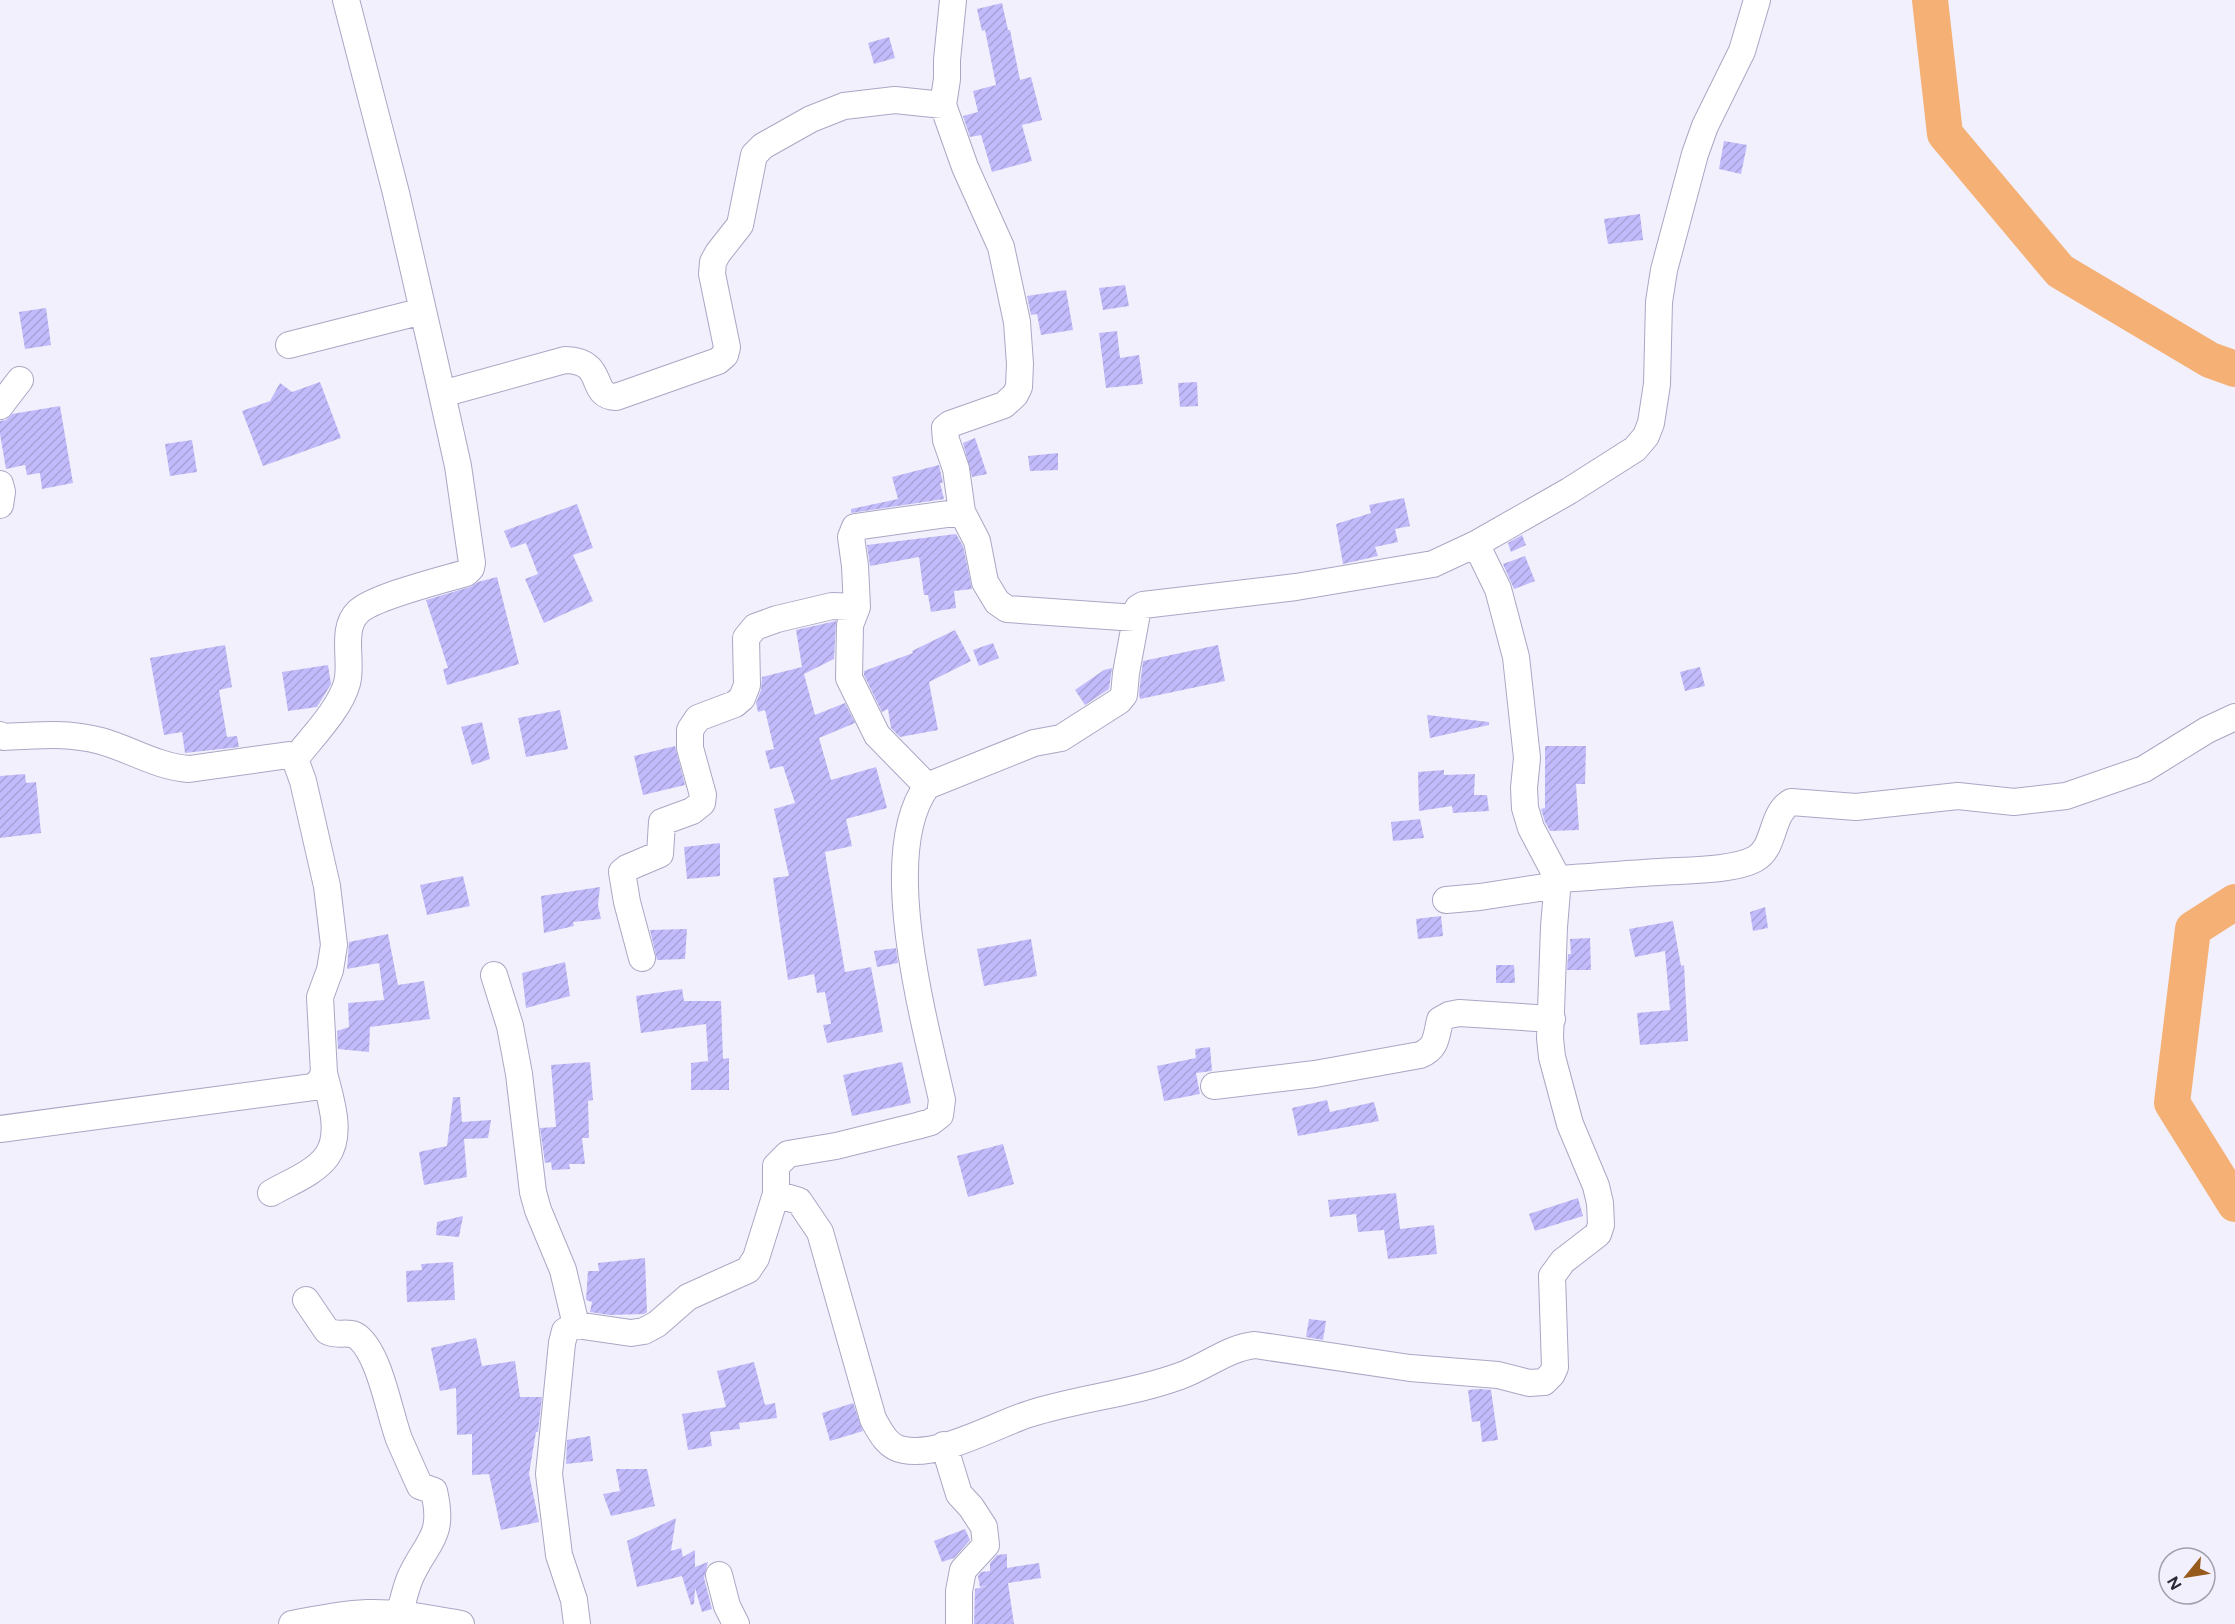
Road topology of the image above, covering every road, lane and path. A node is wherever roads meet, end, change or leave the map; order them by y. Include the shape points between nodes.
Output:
1 (346, 0) edge
2 (953, 0) edge
3 (1757, 0) edge
4 (943, 105) junction
5 (423, 311) junction
6 (289, 345) dead end
7 (20, 380) dead end
8 (442, 394) junction
9 (0, 406) edge
10 (0, 484) edge
11 (0, 504) edge
12 (962, 512) junction
13 (1476, 544) junction
14 (857, 607) junction
15 (1136, 618) junction
16 (2235, 717) edge
17 (0, 735) edge
18 (295, 759) junction
19 (927, 786) junction
20 (1558, 882) junction
21 (1446, 900) dead end
22 (642, 958) dead end
23 (494, 975) dead end
24 (1552, 1019) junction
25 (324, 1073) junction
26 (1214, 1086) dead end
27 (0, 1129) edge
28 (271, 1193) dead end
29 (776, 1194) junction
30 (306, 1300) dead end
31 (576, 1325) junction
32 (944, 1445) junction
33 (719, 1575) dead end
34 (399, 1615) junction
35 (292, 1624) edge
36 (461, 1624) edge
37 (576, 1624) edge
38 (735, 1624) edge
39 (959, 1624) edge

1 - 5 street
2 - 4 street
3 - 13 street via 1742,51 1695,154 1664,270 1659,302 1657,384 1646,436 1635,449 1569,491
4 - 8 street via 895,100 844,106 811,119 754,155 740,225 712,262 727,347 718,361 616,397 602,393 590,367 579,360 565,360
4 - 12 street via 964,167 1001,247 1017,322 1020,364 1019,387 1011,400 945,428
5 - 6 street
5 - 8 street
7 - 9 street
8 - 18 street via 458,466 471,568 389,597 353,617 347,683 340,700
10 - 11 street
12 - 14 street via 855,527 851,537
12 - 15 street via 977,541 985,582 997,602 1007,609
13 - 15 street via 1433,564 1296,587 1143,604
13 - 20 street via 1498,589 1516,657 1527,758 1525,808
14 - 19 street via 850,625 849,678 877,735
14 - 22 street via 832,606 777,619 755,627 746,638 747,685 742,698 698,718 690,730 702,802 692,811 662,822 660,854 622,872
15 - 19 street via 1124,695 1119,701 1061,738 1035,743
16 - 20 street via 2144,769 2066,796 2014,802 1958,796 1856,807 1791,802 1780,812 1762,853 1753,860 1704,869
17 - 18 street via 63,734 100,741 175,768 282,754
18 - 25 street via 327,886 334,945 320,997
19 - 29 street via 917,803 910,829 904,868 905,903 910,946 942,1100 940,1115 917,1126 788,1154 776,1166
20 - 21 street
20 - 24 street
23 - 31 street via 510,1026 519,1074 533,1192 563,1270
24 - 26 street via 1459,1013 1440,1020 1434,1045 1420,1055 1316,1074
24 - 32 street via 1550,1038 1558,1085 1596,1186 1601,1225 1598,1234 1563,1261 1552,1276 1555,1367 1544,1382 1410,1368 1255,1345 1233,1349 1182,1375 1138,1390 1030,1414
25 - 27 street via 313,1087
25 - 28 street via 334,1140 326,1157 314,1168
29 - 31 street via 756,1258 748,1270 688,1297 644,1331 631,1333
29 - 32 street via 799,1201 820,1232 873,1419 885,1439 902,1450
30 - 34 street via 331,1334 354,1335 364,1343 378,1370 399,1439 420,1486 434,1491 438,1526 410,1578
31 - 37 street via 565,1331 563,1337 549,1474 559,1555 574,1600
32 - 39 street via 959,1494 984,1527 986,1545 963,1570
33 - 38 street
34 - 35 street via 349,1614
34 - 36 street

